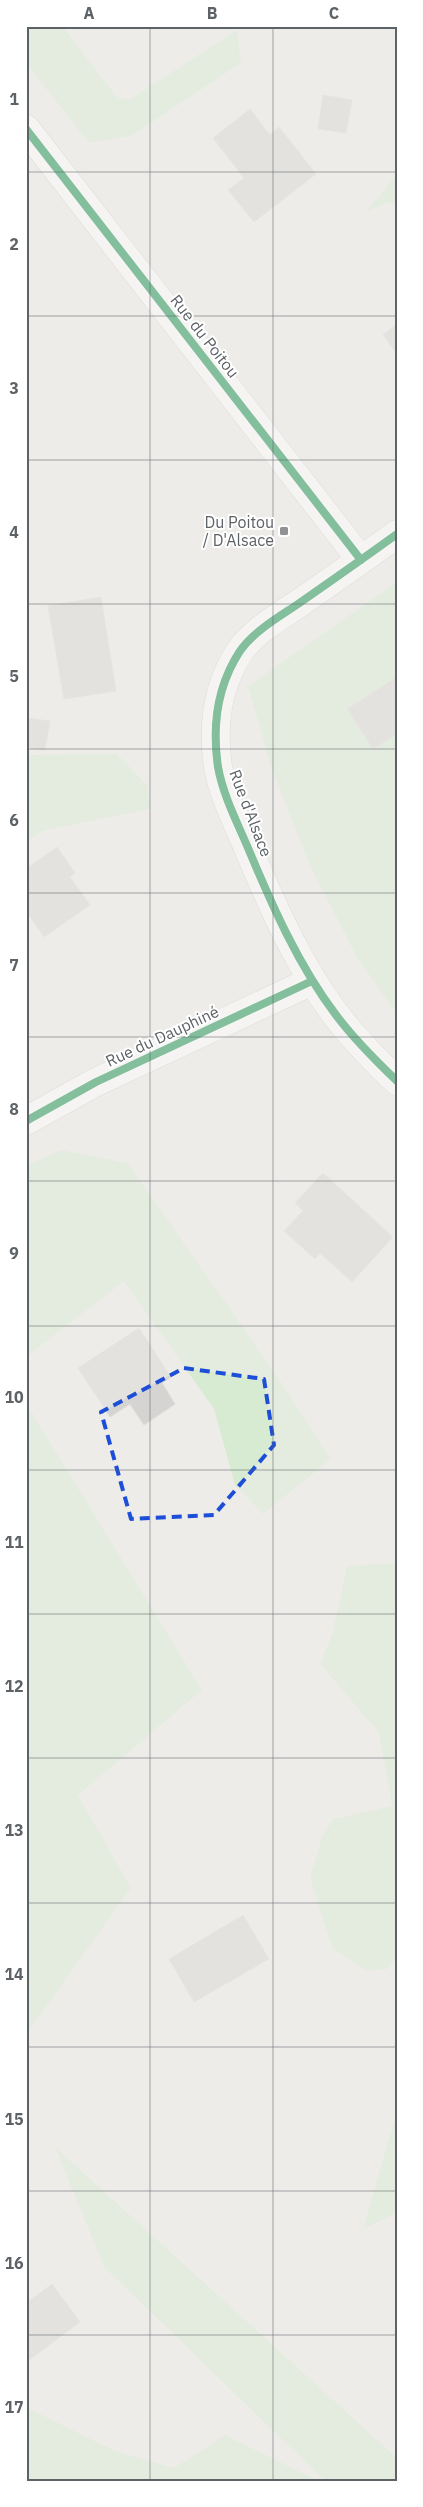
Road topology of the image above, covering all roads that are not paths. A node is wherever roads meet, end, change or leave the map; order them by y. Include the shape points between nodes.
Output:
1 (26, 130) edge
2 (397, 534) edge
3 (361, 560) junction
4 (312, 980) junction
5 (397, 1081) edge
6 (26, 1121) edge

1 - 3 street, Rue du Poitou
2 - 3 street, Rue d'Alsace
3 - 4 street, Rue d'Alsace via 265,628 241,650 218,698 215,728 218,767 226,796 273,903
4 - 5 street, Rue d'Alsace via 373,1059
4 - 6 street, Rue du Dauphiné via 96,1082

